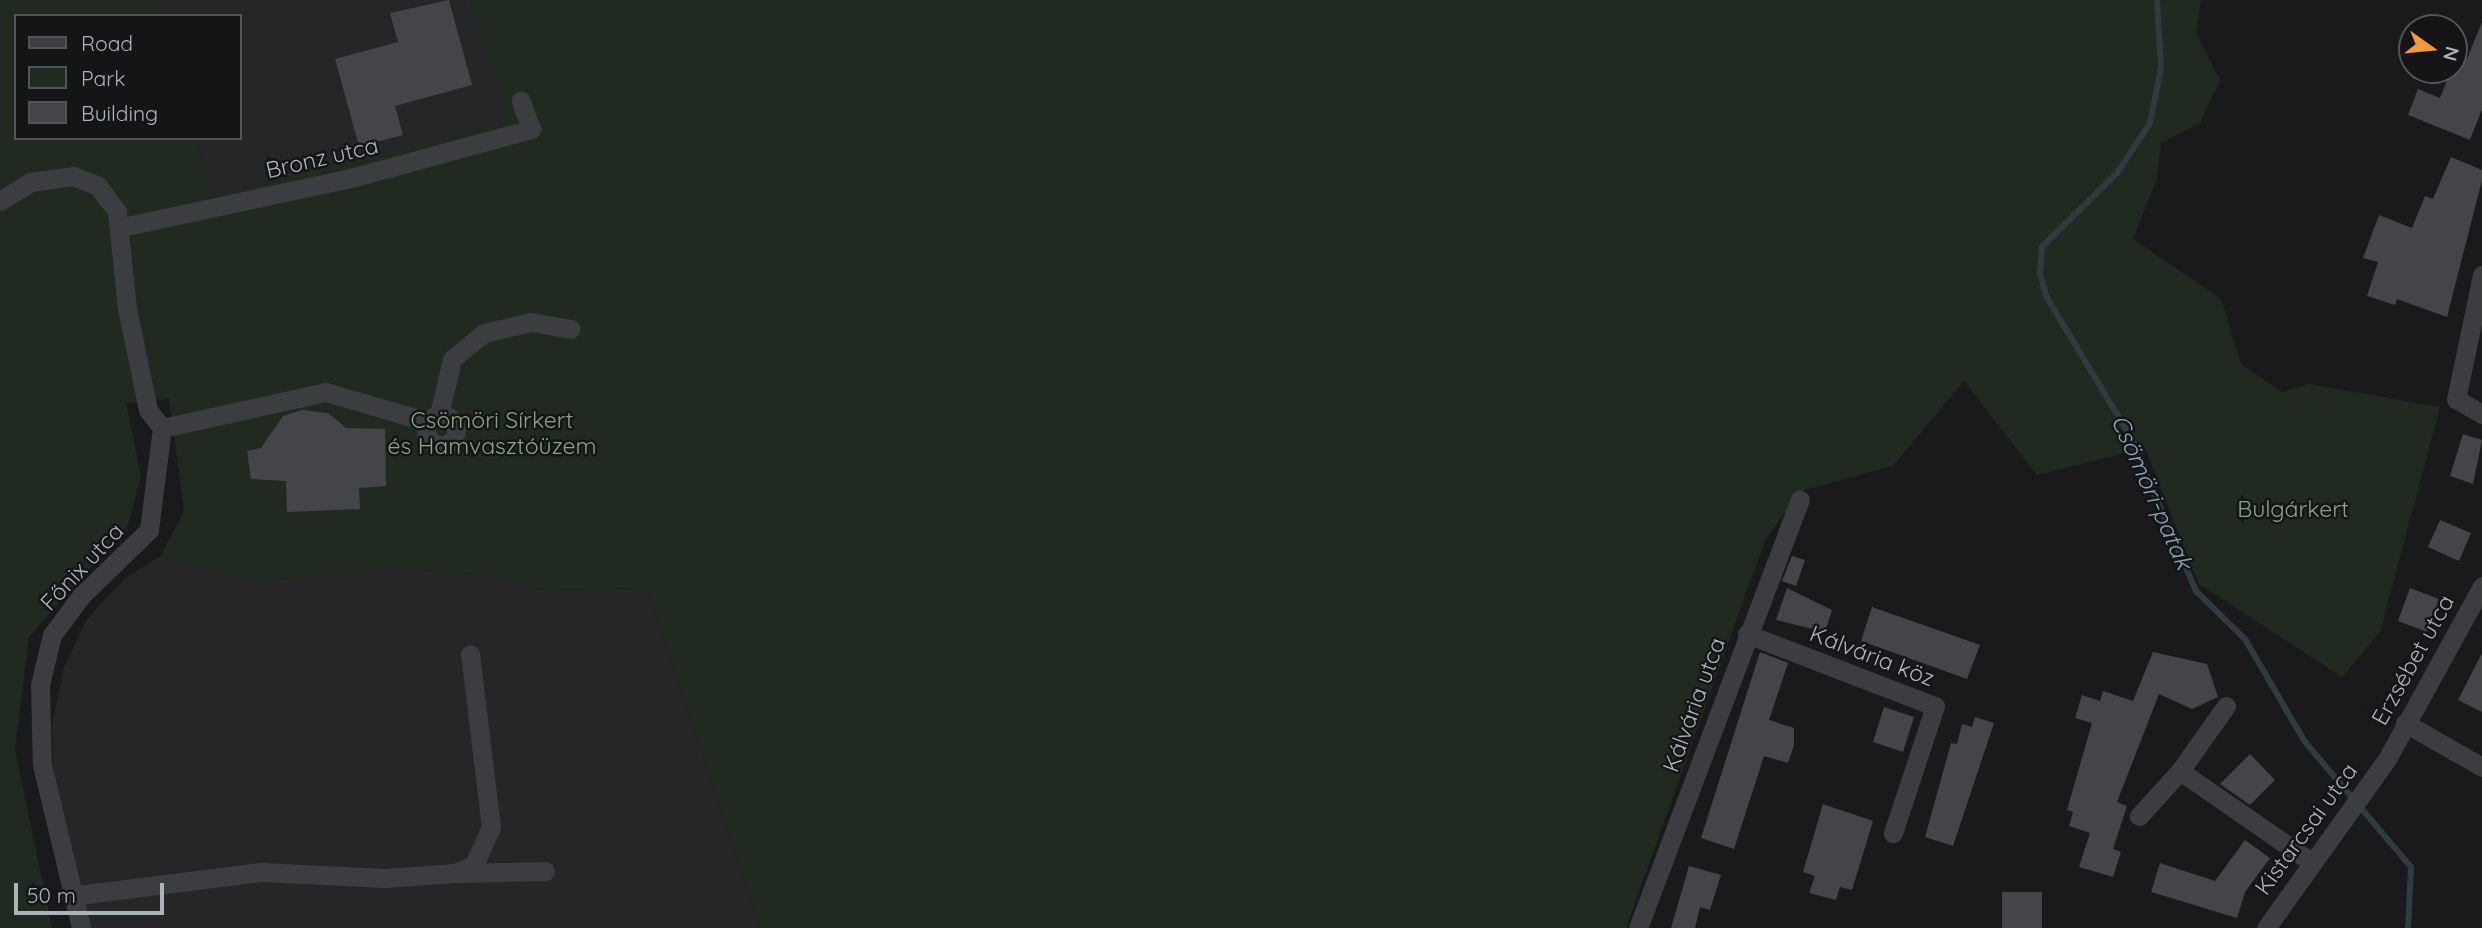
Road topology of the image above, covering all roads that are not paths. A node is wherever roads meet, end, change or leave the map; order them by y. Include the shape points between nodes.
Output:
1 (521, 101) dead end
2 (0, 201) edge
3 (122, 227) junction
4 (2482, 275) edge
5 (570, 329) dead end
6 (2482, 414) edge
7 (162, 428) junction
8 (1800, 500) dead end
9 (2482, 586) edge
10 (1746, 634) junction
11 (470, 654) dead end
12 (2226, 706) dead end
13 (2405, 723) junction
14 (2387, 759) joint
15 (2482, 767) edge
16 (2180, 771) junction
17 (2139, 816) dead end
18 (1893, 833) dead end
19 (2310, 861) junction
20 (545, 871) dead end
21 (455, 873) junction
22 (71, 896) junction
23 (81, 928) edge
24 (1638, 928) edge
25 (2266, 928) edge

1 - 3 street, Bronz utca via 531,129 351,178
2 - 3 street via 30,182 73,176 96,185
3 - 7 street via 127,308 148,410
4 - 6 street via 2456,399
5 - 7 street via 531,322 484,332 452,359 433,419 326,392
7 - 22 street, Főnix utca via 149,530 81,596 52,635 40,685 42,765
8 - 10 street, Kálvária utca
9 - 13 street, Erzsébet utca
10 - 18 street, Kálvária köz via 1935,706
10 - 24 street, Kálvária utca
11 - 21 street via 491,827 474,865
12 - 16 street
13 - 14 street, Erzsébet utca
13 - 15 street
14 - 19 street, Kistarcsai utca via 2344,823
16 - 17 street
16 - 19 street
19 - 25 street, Kistarcsai utca
20 - 21 street
21 - 22 street via 262,872
22 - 23 street, Főnix utca

